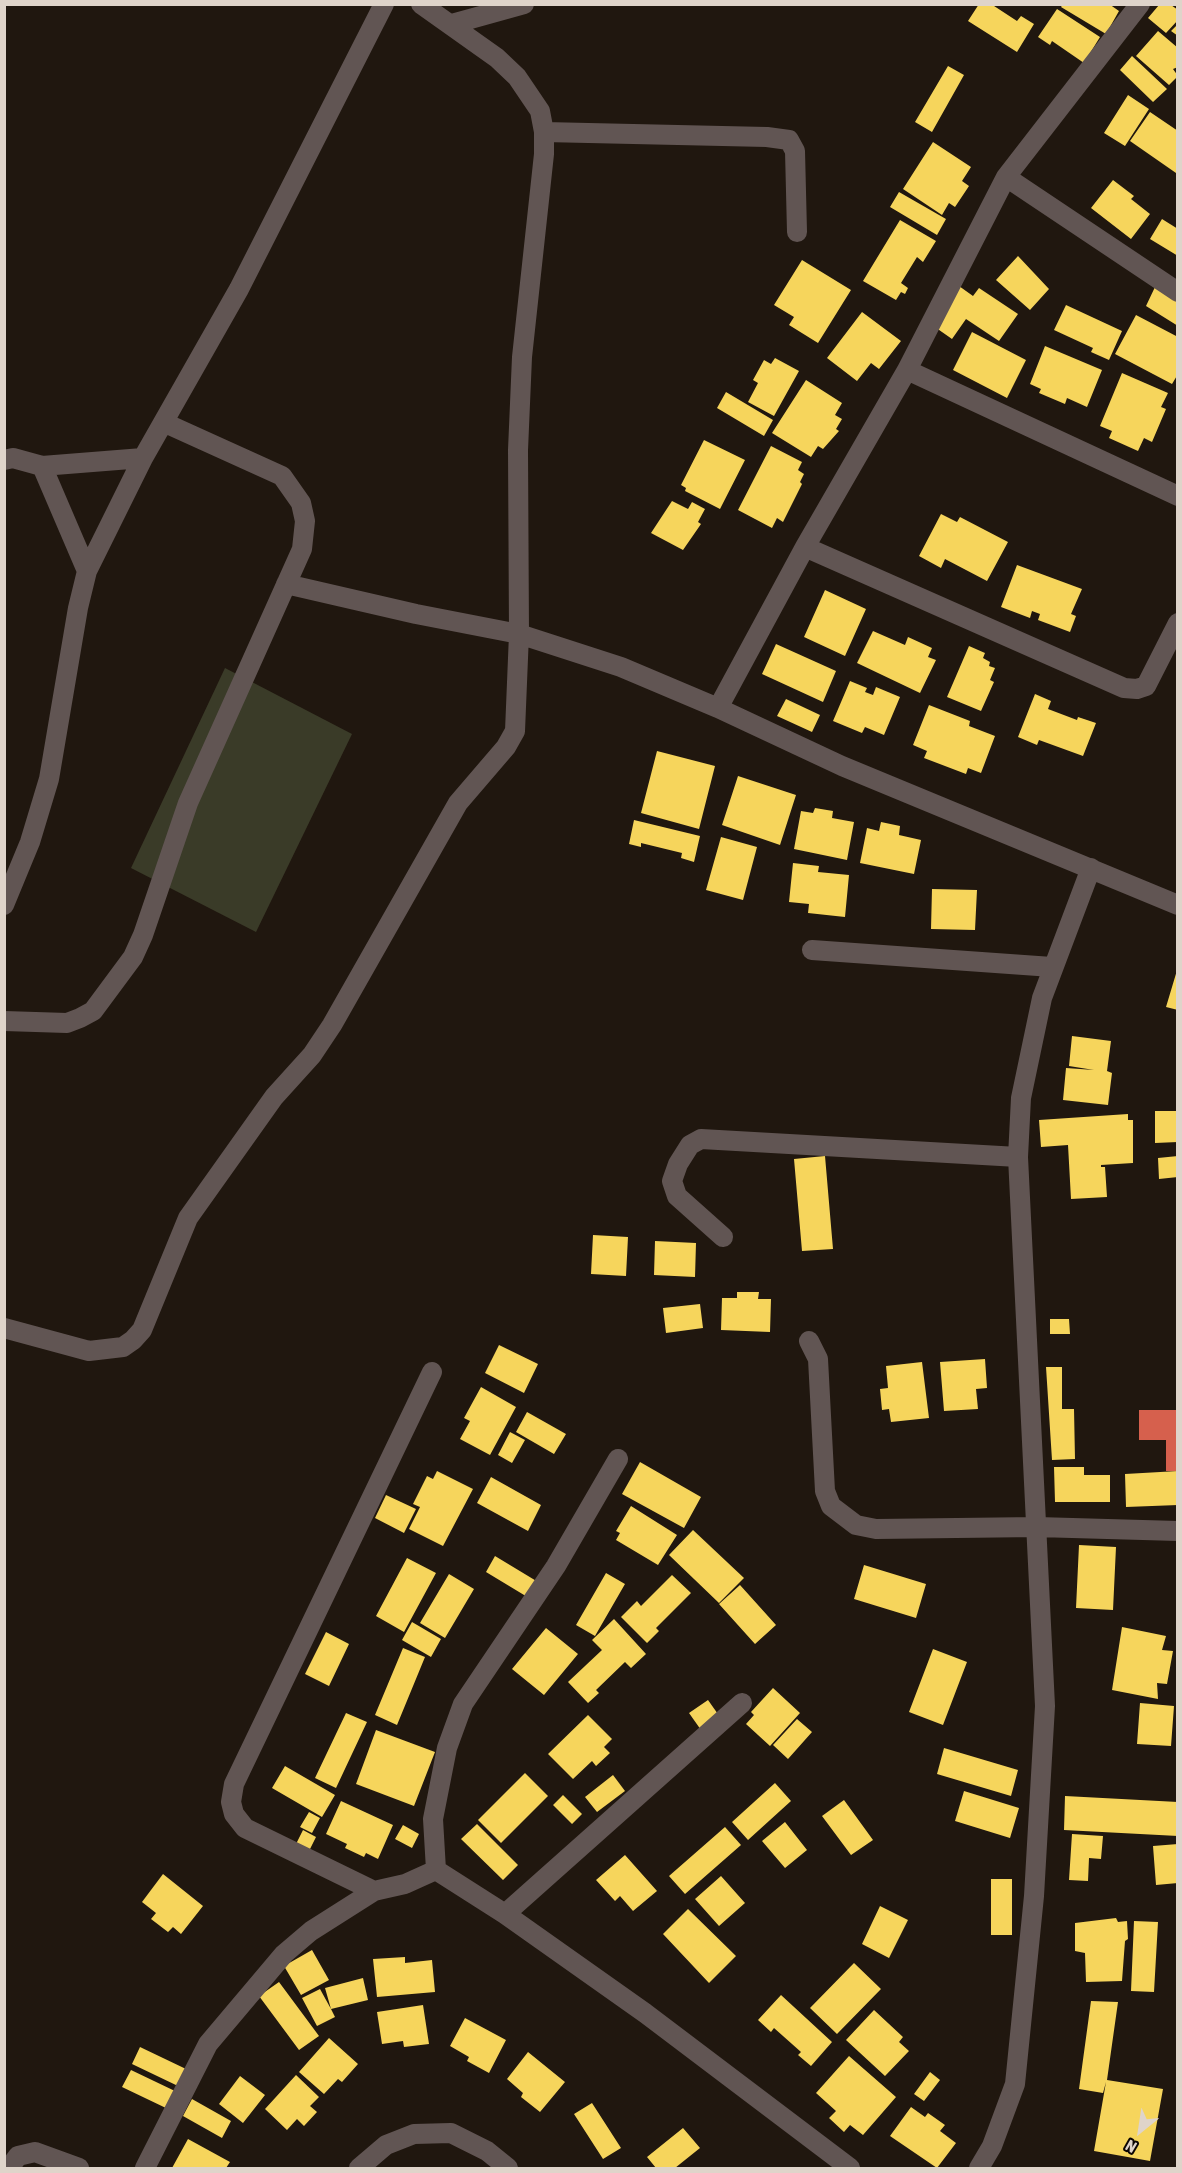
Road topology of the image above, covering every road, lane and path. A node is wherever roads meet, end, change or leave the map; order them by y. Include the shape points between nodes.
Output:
1 (384, 4) edge
2 (421, 4) edge
3 (525, 4) edge
4 (1140, 4) edge
5 (452, 24) junction
6 (544, 132) junction
7 (1006, 177) junction
8 (797, 232) dead end
9 (1178, 292) edge
10 (907, 370) junction
11 (165, 423) junction
12 (7, 455) edge
13 (143, 458) junction
14 (42, 466) junction
15 (1178, 496) edge
16 (806, 547) junction
17 (87, 571) junction
18 (286, 584) junction
19 (1178, 624) edge
20 (519, 634) junction
21 (718, 708) junction
22 (1090, 868) junction
23 (4, 905) edge
24 (1178, 905) edge
25 (812, 950) dead end
26 (1052, 967) junction
27 (4, 1021) edge
28 (1018, 1157) junction
29 (723, 1237) dead end
30 (4, 1328) edge
31 (809, 1341) dead end
32 (432, 1372) dead end
33 (618, 1459) dead end
34 (1037, 1527) junction
35 (1178, 1531) edge
36 (742, 1703) dead end
37 (436, 1870) junction
38 (374, 1891) junction
39 (505, 1914) junction
40 (9, 2169) edge
41 (79, 2169) edge
42 (145, 2169) edge
43 (359, 2169) edge
44 (508, 2169) edge
45 (850, 2169) edge
46 (979, 2169) edge

1 - 11 street via 239,289
2 - 5 street
3 - 5 street
4 - 7 street
5 - 6 street via 517,78 540,111
6 - 8 street via 789,140 795,151
6 - 20 street via 522,357
7 - 9 street
7 - 10 street
10 - 15 street
10 - 16 street
11 - 13 street
11 - 18 street via 268,468 282,476 292,489 301,503 305,521 302,549
12 - 14 street
13 - 14 street
13 - 17 street
14 - 17 street
16 - 19 street via 1124,688 1146,686
16 - 21 street
17 - 23 street via 49,779 30,842
18 - 20 street
18 - 27 street via 188,802 133,957 93,1011 80,1018 67,1023
20 - 21 street via 621,667
20 - 30 street via 515,731 459,802 312,1055 274,1096 188,1218 142,1330 123,1347 89,1351
21 - 22 street via 842,766
22 - 24 street
22 - 26 street
25 - 26 street
26 - 28 street via 1021,1098
28 - 29 street via 701,1139 690,1145 672,1181 677,1196
28 - 34 street
31 - 34 street via 819,1359 825,1491 831,1506 856,1525 876,1529
32 - 38 street via 234,1784 231,1802 234,1814 245,1828
33 - 37 street via 556,1566 464,1704 447,1748 433,1819
34 - 35 street
34 - 46 street via 1045,1706 1034,1896 1015,2084 992,2146
36 - 39 street
37 - 38 street via 405,1884
37 - 39 street
38 - 42 street via 311,1931 284,1954 208,2044
39 - 45 street via 645,2013
40 - 41 street via 18,2156 35,2152
43 - 44 street via 386,2145 414,2134 441,2133 451,2133 487,2151

